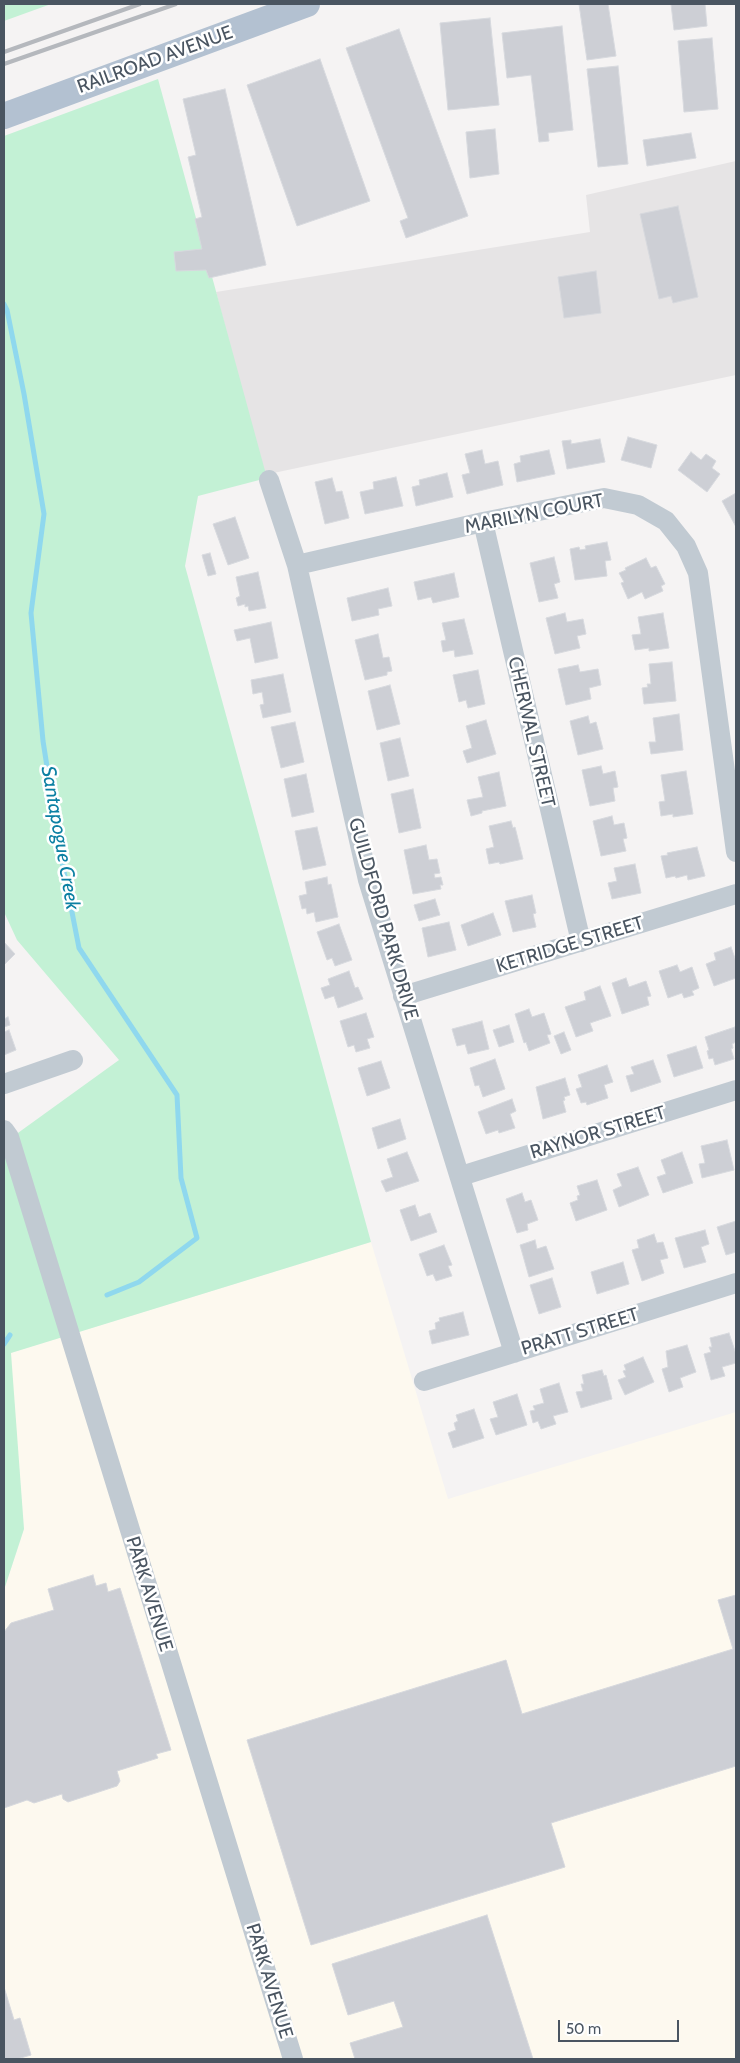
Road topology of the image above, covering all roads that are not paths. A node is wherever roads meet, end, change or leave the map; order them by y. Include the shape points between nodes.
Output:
1 (307, 4) edge
2 (4, 116) edge
3 (268, 480) dead end
4 (483, 522) junction
5 (297, 565) junction
6 (736, 852) edge
7 (736, 894) edge
8 (581, 942) junction
9 (403, 996) junction
10 (73, 1060) dead end
11 (4, 1084) edge
12 (736, 1090) edge
13 (4, 1130) edge
14 (461, 1176) junction
15 (736, 1283) edge
16 (514, 1352) junction
17 (424, 1381) dead end
18 (293, 2059) edge

1 - 2 main road, RAILROAD AVENUE
3 - 5 street, GUILDFORD PARK DRIVE
4 - 5 street, MARILYN COURT
4 - 6 street, MARILYN COURT via 604,498 638,505 666,521 686,546 698,572
4 - 8 street, CHERWAL STREET
5 - 9 street, GUILDFORD PARK DRIVE via 368,880
7 - 8 street, KETRIDGE STREET
8 - 9 street, KETRIDGE STREET
9 - 14 street, GUILDFORD PARK DRIVE
10 - 11 street
12 - 14 street, RAYNOR STREET
13 - 18 street, PARK AVENUE via 9,1137
14 - 16 street, GUILDFORD PARK DRIVE
15 - 16 street, PRATT STREET
16 - 17 street, PRATT STREET

